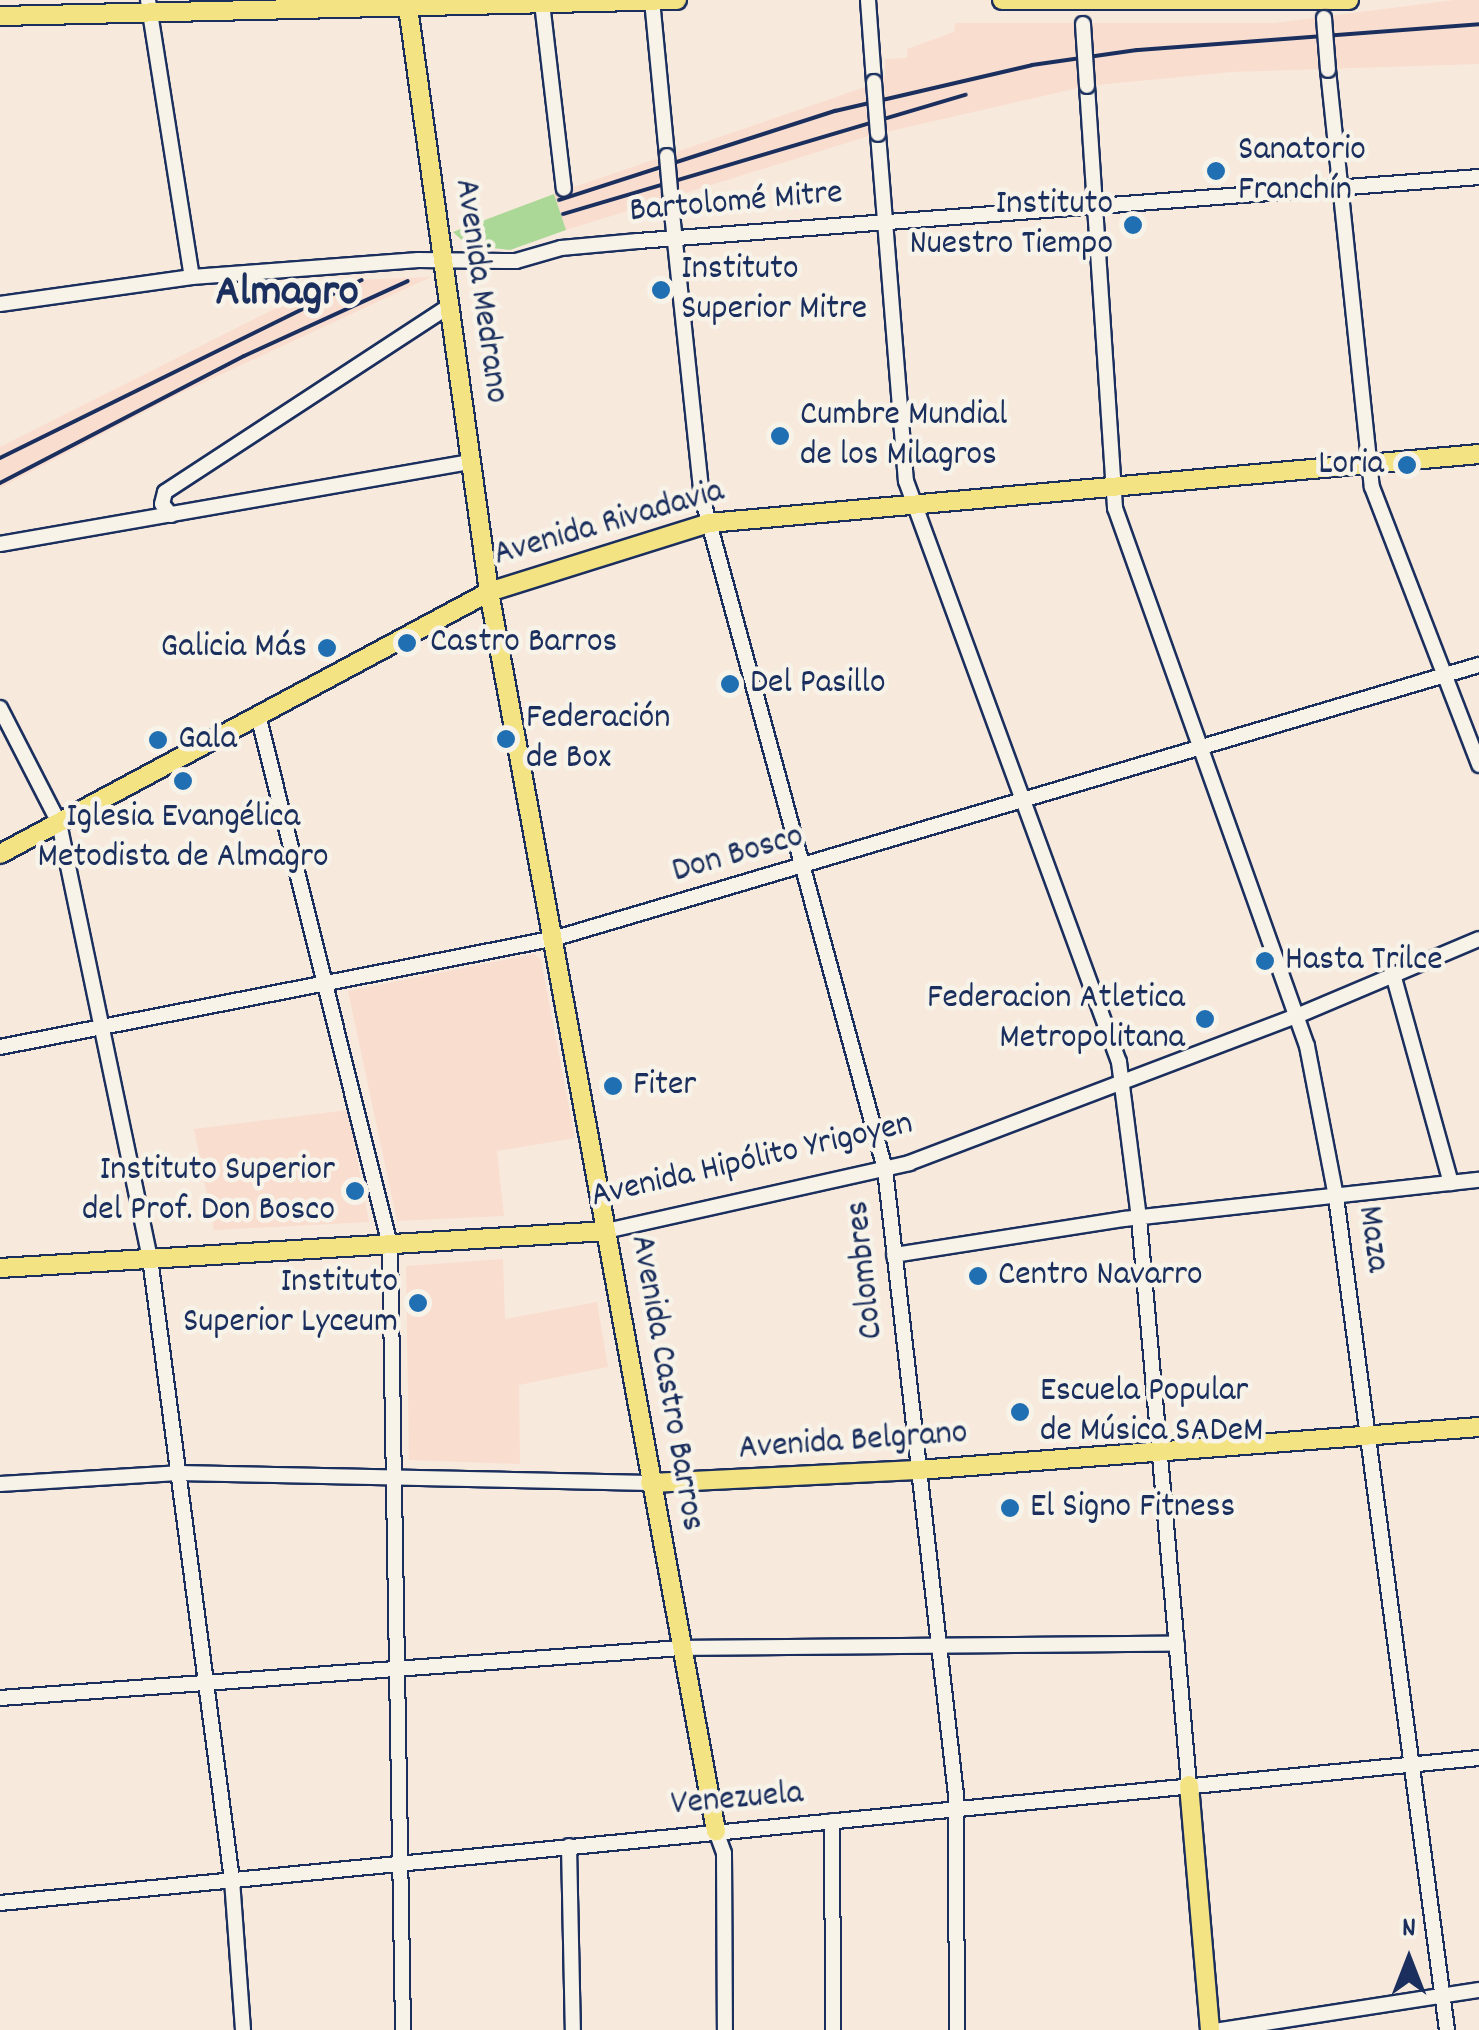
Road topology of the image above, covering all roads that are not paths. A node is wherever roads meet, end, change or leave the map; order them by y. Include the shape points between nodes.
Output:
1 (652, 0) edge
2 (678, 0) edge
3 (868, 0) edge
4 (1002, 0) edge
5 (1349, 0) edge
6 (1083, 1) edge
7 (542, 2) edge
8 (407, 3) edge
9 (147, 6) edge
10 (1323, 7) edge
11 (0, 16) edge
12 (1479, 177) edge
13 (1340, 188) junction
14 (564, 190) dead end
15 (1094, 205) junction
16 (886, 221) junction
17 (674, 238) junction
18 (442, 260) junction
19 (192, 277) junction
20 (0, 304) edge
21 (449, 306) junction
22 (1479, 454) edge
23 (472, 462) junction
24 (1369, 464) junction
25 (1114, 486) junction
26 (916, 504) junction
27 (171, 514) junction
28 (709, 523) junction
29 (0, 544) edge
30 (489, 592) junction
31 (1479, 665) edge
32 (1445, 675) junction
33 (0, 708) edge
34 (259, 719) junction
35 (1200, 748) junction
36 (1479, 765) edge
37 (1024, 802) junction
38 (59, 823) junction
39 (0, 854) edge
40 (802, 868) junction
41 (556, 938) junction
42 (1479, 938) edge
43 (1394, 974) junction
44 (330, 983) junction
45 (1299, 1015) junction
46 (104, 1026) junction
47 (0, 1046) edge
48 (1122, 1083) junction
49 (885, 1169) junction
50 (1479, 1180) edge
51 (1451, 1183) junction
52 (1336, 1197) junction
53 (1139, 1218) junction
54 (606, 1230) junction
55 (390, 1245) junction
56 (894, 1255) junction
57 (150, 1258) junction
58 (0, 1268) edge
59 (638, 1420) junction
60 (1479, 1427) edge
61 (1366, 1436) junction
62 (1160, 1452) junction
63 (918, 1470) junction
64 (178, 1472) junction
65 (396, 1474) junction
66 (650, 1483) junction
67 (695, 1483) junction
68 (0, 1484) edge
69 (718, 1484) junction
70 (663, 1549) junction
71 (1177, 1644) junction
72 (937, 1646) junction
73 (681, 1648) junction
74 (400, 1668) junction
75 (205, 1682) junction
76 (0, 1698) edge
77 (1479, 1758) edge
78 (1410, 1764) junction
79 (1189, 1785) junction
80 (952, 1810) junction
81 (832, 1822) junction
82 (716, 1831) junction
83 (569, 1846) junction
84 (404, 1862) junction
85 (232, 1880) junction
86 (0, 1902) edge
87 (1479, 1990) edge
88 (1442, 1995) junction
89 (244, 2030) edge
90 (403, 2030) edge
91 (573, 2030) edge
92 (724, 2030) edge
93 (833, 2030) edge
94 (958, 2030) edge
95 (1210, 2030) edge
96 (1220, 2030) edge
97 (1447, 2030) edge

1 - 2 main road
1 - 7 main road
1 - 17 street, Colombres, bridge
3 - 16 street, bridge
4 - 6 main road
5 - 10 main road
6 - 10 main road
6 - 15 street, Maza, bridge
7 - 8 main road
7 - 14 street
8 - 9 main road
8 - 18 main road, Avenida Medrano
9 - 11 main road
9 - 19 street
10 - 13 street, bridge
12 - 13 street, Bartolomé Mitre
13 - 15 street, Bartolomé Mitre
13 - 24 street
15 - 16 street, Bartolomé Mitre
15 - 25 street, Maza
16 - 17 street, Bartolomé Mitre
16 - 26 street via 906,482
17 - 18 street, Bartolomé Mitre via 561,248 516,261
17 - 28 street, Colombres
18 - 19 street, Bartolomé Mitre
18 - 21 main road, Avenida Medrano
19 - 20 street, Bartolomé Mitre
21 - 23 main road, Avenida Medrano
21 - 27 street via 166,492 162,504
22 - 24 main road, Avenida Rivadavia
23 - 27 street
23 - 30 main road, Avenida Medrano
24 - 25 main road, Avenida Rivadavia
24 - 32 street
25 - 26 main road, Avenida Rivadavia
25 - 35 street, Maza
26 - 28 main road, Avenida Rivadavia
26 - 37 street
27 - 29 street
28 - 30 main road, Avenida Rivadavia
28 - 40 street, Colombres
30 - 34 main road, Avenida Rivadavia
30 - 41 main road, Avenida Castro Barros
31 - 32 street, Don Bosco
32 - 35 street, Don Bosco
32 - 36 street
33 - 38 street
34 - 38 main road, Avenida Rivadavia
34 - 44 street
35 - 37 street, Don Bosco
35 - 45 street, Maza
37 - 40 street, Don Bosco
37 - 48 street
38 - 39 main road, Avenida Rivadavia
38 - 46 street
40 - 41 street, Don Bosco
40 - 49 street, Colombres
41 - 44 street, Don Bosco
41 - 54 main road, Avenida Castro Barros
42 - 43 street, Avenida Hipólito Yrigoyen
43 - 45 street, Avenida Hipólito Yrigoyen
43 - 51 street
44 - 46 street, Don Bosco
44 - 55 street
45 - 48 street, Avenida Hipólito Yrigoyen
45 - 52 street, Maza
46 - 47 street, Don Bosco
46 - 57 street
48 - 49 street, Avenida Hipólito Yrigoyen
48 - 53 street
49 - 54 street, Avenida Hipólito Yrigoyen
49 - 56 street, Colombres
50 - 51 street
51 - 52 street
52 - 53 street
52 - 61 street, Maza
53 - 56 street
53 - 62 street
54 - 55 main road, Avenida Hipólito Yrigoyen
54 - 59 main road, Avenida Castro Barros
55 - 57 main road, Avenida Hipólito Yrigoyen
55 - 65 street
56 - 63 street, Colombres
57 - 58 main road, Avenida Hipólito Yrigoyen
57 - 64 street
59 - 66 main road, Avenida Castro Barros
59 - 67 main road via 659,1465
60 - 61 main road, Avenida Belgrano
61 - 62 main road, Avenida Belgrano
61 - 78 street, Maza
62 - 63 main road, Avenida Belgrano
62 - 71 street
63 - 69 main road, Avenida Belgrano
63 - 72 street, Colombres
64 - 65 street
64 - 68 street
64 - 75 street
65 - 66 street
65 - 74 street
66 - 67 main road, Avenida Belgrano
66 - 70 main road, Avenida Castro Barros
67 - 69 main road, Avenida Belgrano
69 - 70 main road via 668,1500
70 - 73 main road, Avenida Castro Barros
71 - 72 street
71 - 79 street
72 - 73 street
72 - 80 street, Colombres
73 - 74 street
73 - 82 main road, Avenida Castro Barros
74 - 75 street
74 - 84 street
75 - 76 street
75 - 85 street
77 - 78 street, Venezuela
78 - 79 street, Venezuela
78 - 88 street, Maza
79 - 80 street, Venezuela
79 - 95 main road
80 - 81 street, Venezuela
80 - 94 street, Colombres
81 - 82 street, Venezuela
81 - 93 street
82 - 83 street, Venezuela
82 - 92 street via 724,1853
83 - 84 street, Venezuela
83 - 91 street
84 - 85 street, Venezuela
84 - 90 street
85 - 86 street, Venezuela
85 - 89 street
87 - 88 street
88 - 96 street
88 - 97 street, Maza

